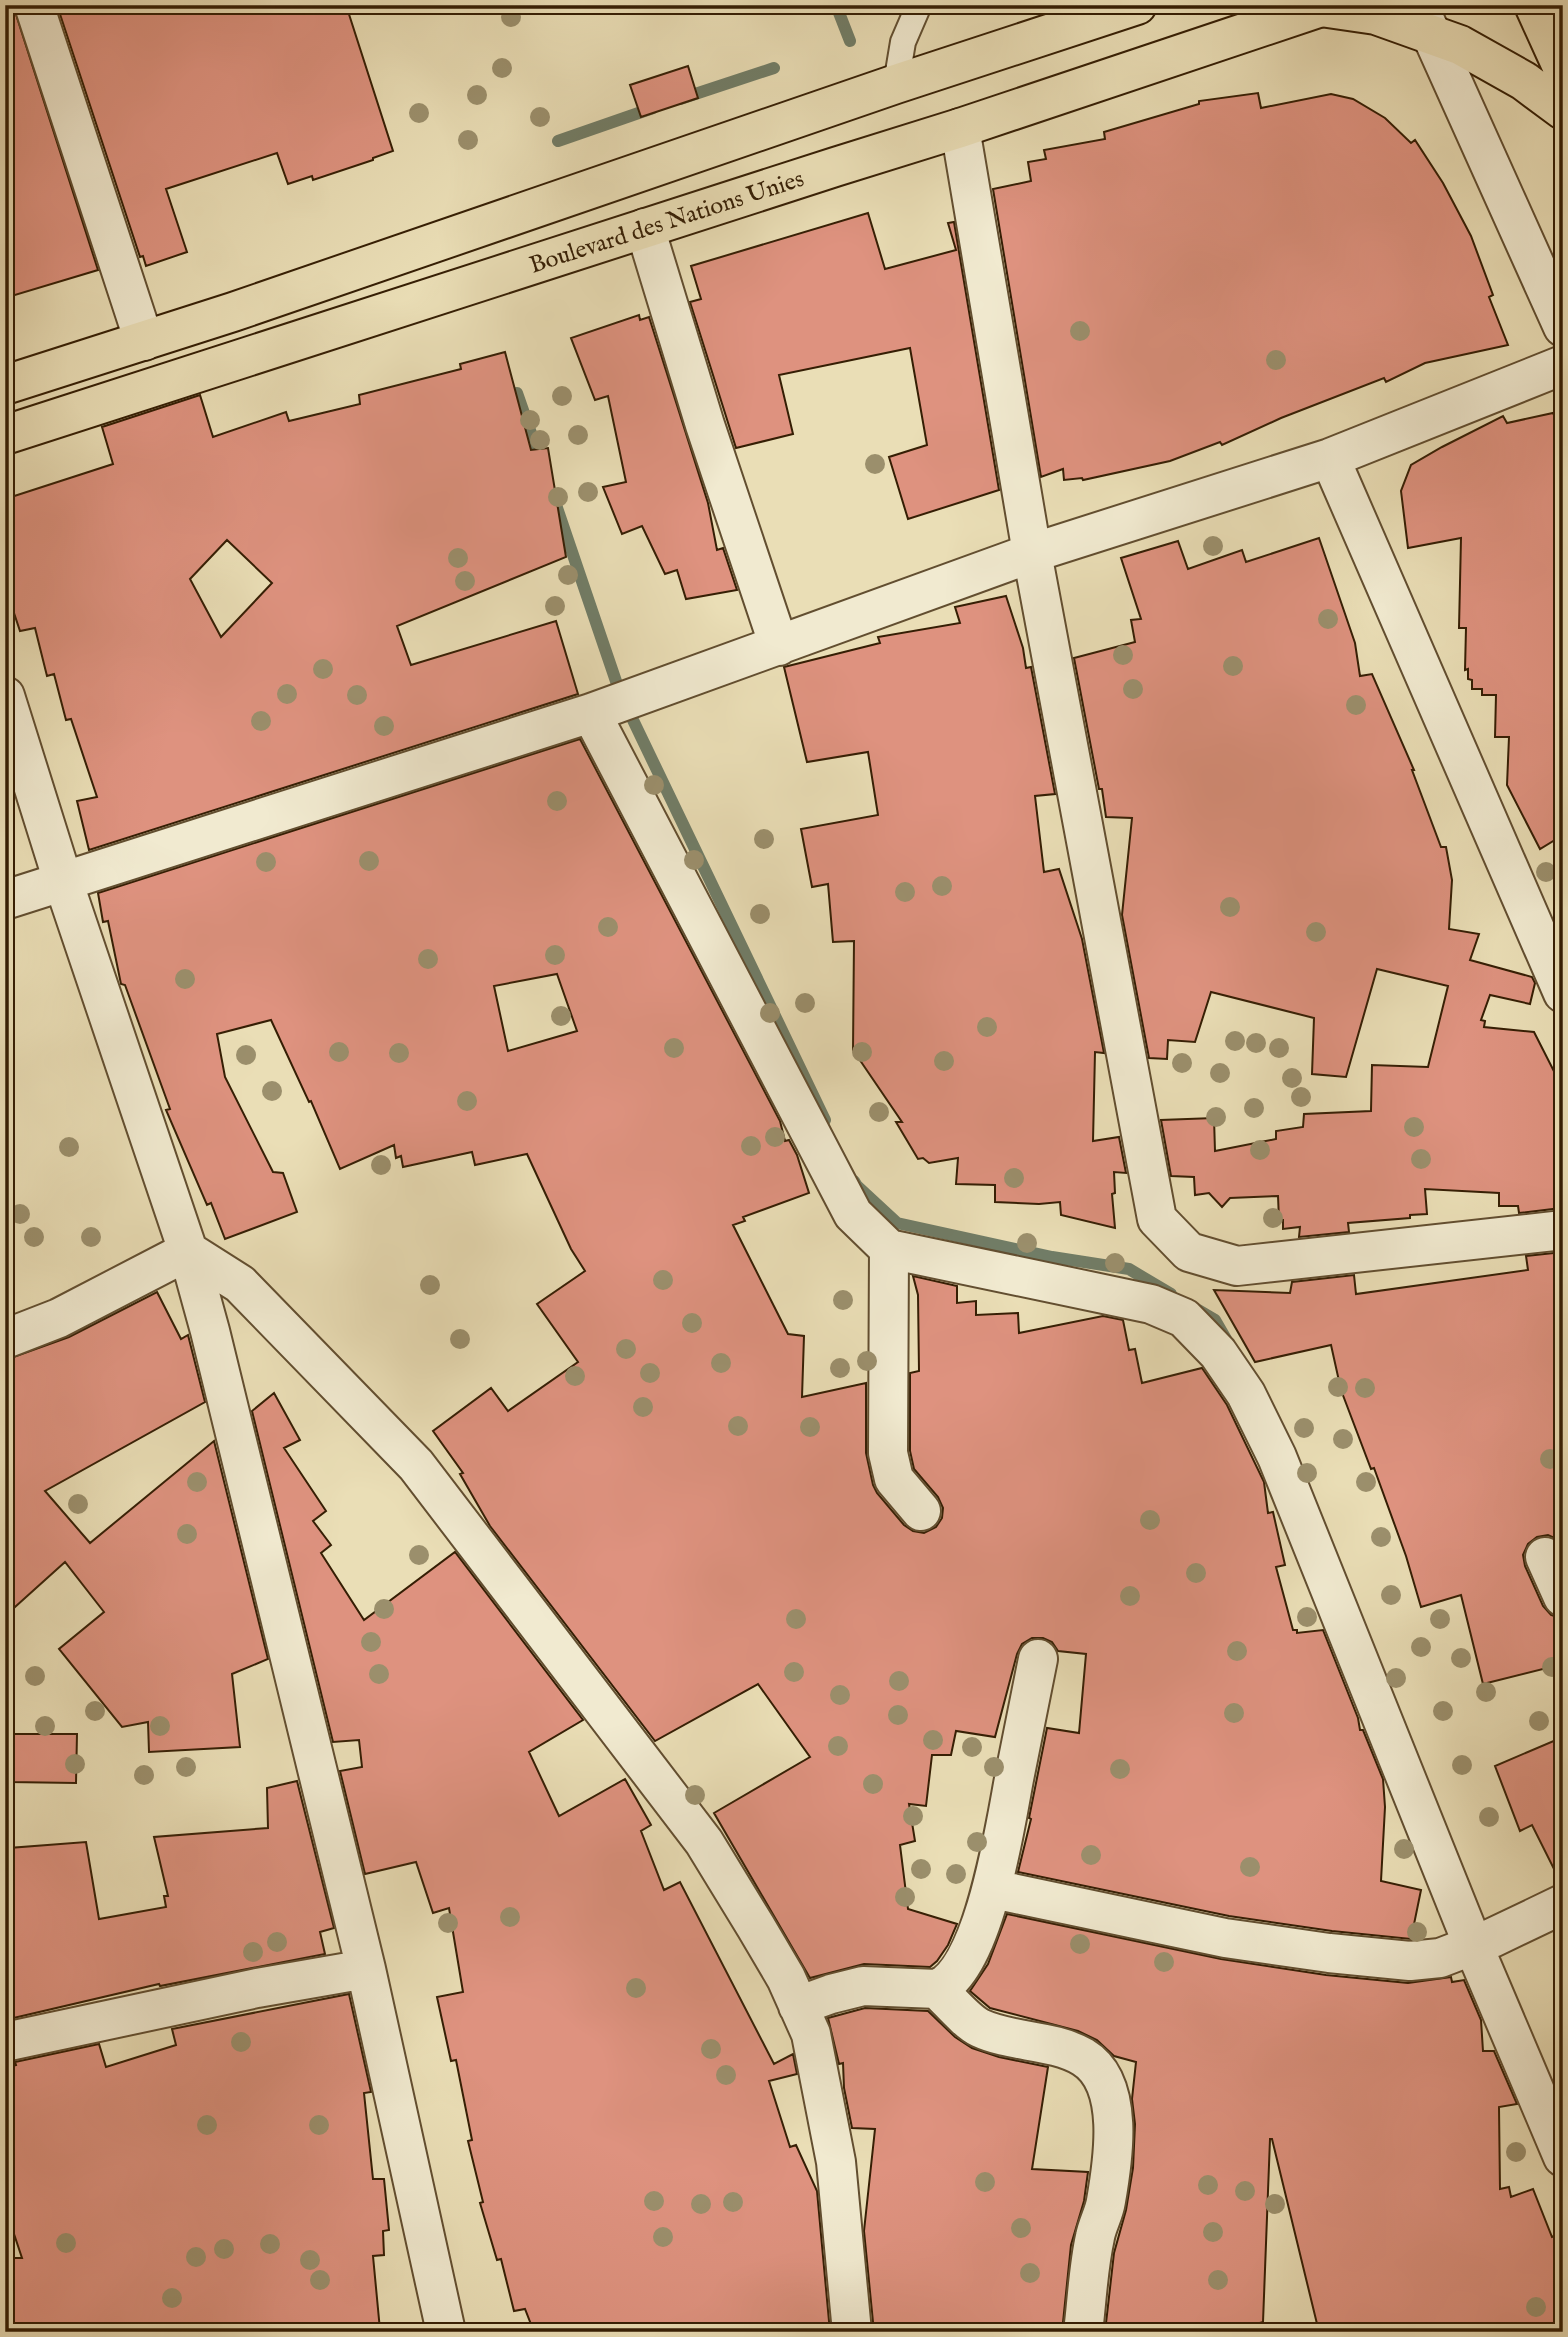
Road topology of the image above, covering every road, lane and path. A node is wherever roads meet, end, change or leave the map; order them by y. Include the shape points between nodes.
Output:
1 (34, 5) edge
2 (919, 5) edge
3 (1534, 5) edge
4 (1324, 6) edge
5 (1127, 9) edge
6 (1424, 20) edge
7 (1136, 68) junction
8 (1563, 69) edge
9 (896, 84) junction
10 (1563, 110) edge
11 (818, 111) junction
12 (960, 128) junction
13 (835, 167) junction
14 (645, 228) junction
15 (1563, 327) edge
16 (144, 341) junction
17 (1563, 365) edge
18 (5, 385) edge
19 (5, 435) edge
20 (1330, 458) junction
21 (1032, 553) junction
22 (779, 646) junction
23 (5, 696) edge
24 (592, 713) junction
25 (63, 881) junction
26 (5, 900) edge
27 (1563, 993) edge
28 (1563, 1230) edge
29 (890, 1249) junction
30 (188, 1251) junction
31 (5, 1339) edge
32 (921, 1511) dead end
33 (1545, 1557) dead end
34 (1563, 1597) edge
35 (1038, 1659) dead end
36 (993, 1889) junction
37 (1563, 1904) edge
38 (1473, 1945) junction
39 (366, 1969) junction
40 (937, 1989) junction
41 (798, 2006) junction
42 (5, 2042) edge
43 (1563, 2157) edge
44 (446, 2332) edge
45 (852, 2332) edge
46 (1083, 2332) edge

1 - 16 street
2 - 9 lane via 903,42
3 - 8 main road
4 - 6 main road
4 - 7 main road, Boulevard des Nations Unies
5 - 7 main road
5 - 9 main road
6 - 10 main road
6 - 15 street
7 - 12 main road, Boulevard des Nations Unies
9 - 11 main road
11 - 13 main road
11 - 16 main road
12 - 13 main road, Boulevard des Nations Unies
12 - 21 street
13 - 14 main road, Boulevard des Nations Unies
14 - 19 main road, Boulevard des Nations Unies
14 - 22 street
16 - 18 main road
17 - 20 street
20 - 21 street
20 - 27 street
21 - 22 street
21 - 28 street via 1157,1219 1189,1252 1237,1266
22 - 24 street
23 - 25 street
24 - 25 street
24 - 29 street via 853,1214
25 - 26 street
25 - 30 street
29 - 32 street via 888,1453 894,1479
29 - 38 street via 1151,1304 1184,1318 1218,1353 1246,1394 1277,1457
30 - 31 street via 59,1318
30 - 39 street
30 - 41 street via 240,1284 416,1465 704,1842
33 - 34 street
35 - 36 street
36 - 38 street via 1225,1938 1329,1953 1410,1962 1440,1958
36 - 40 street via 956,1974 948,1985
37 - 38 street
38 - 43 street
39 - 42 street
39 - 44 street
40 - 41 street via 863,1986
40 - 46 street via 979,2028 1083,2058 1104,2084 1113,2108 1114,2132
41 - 45 street via 811,2034 836,2162

